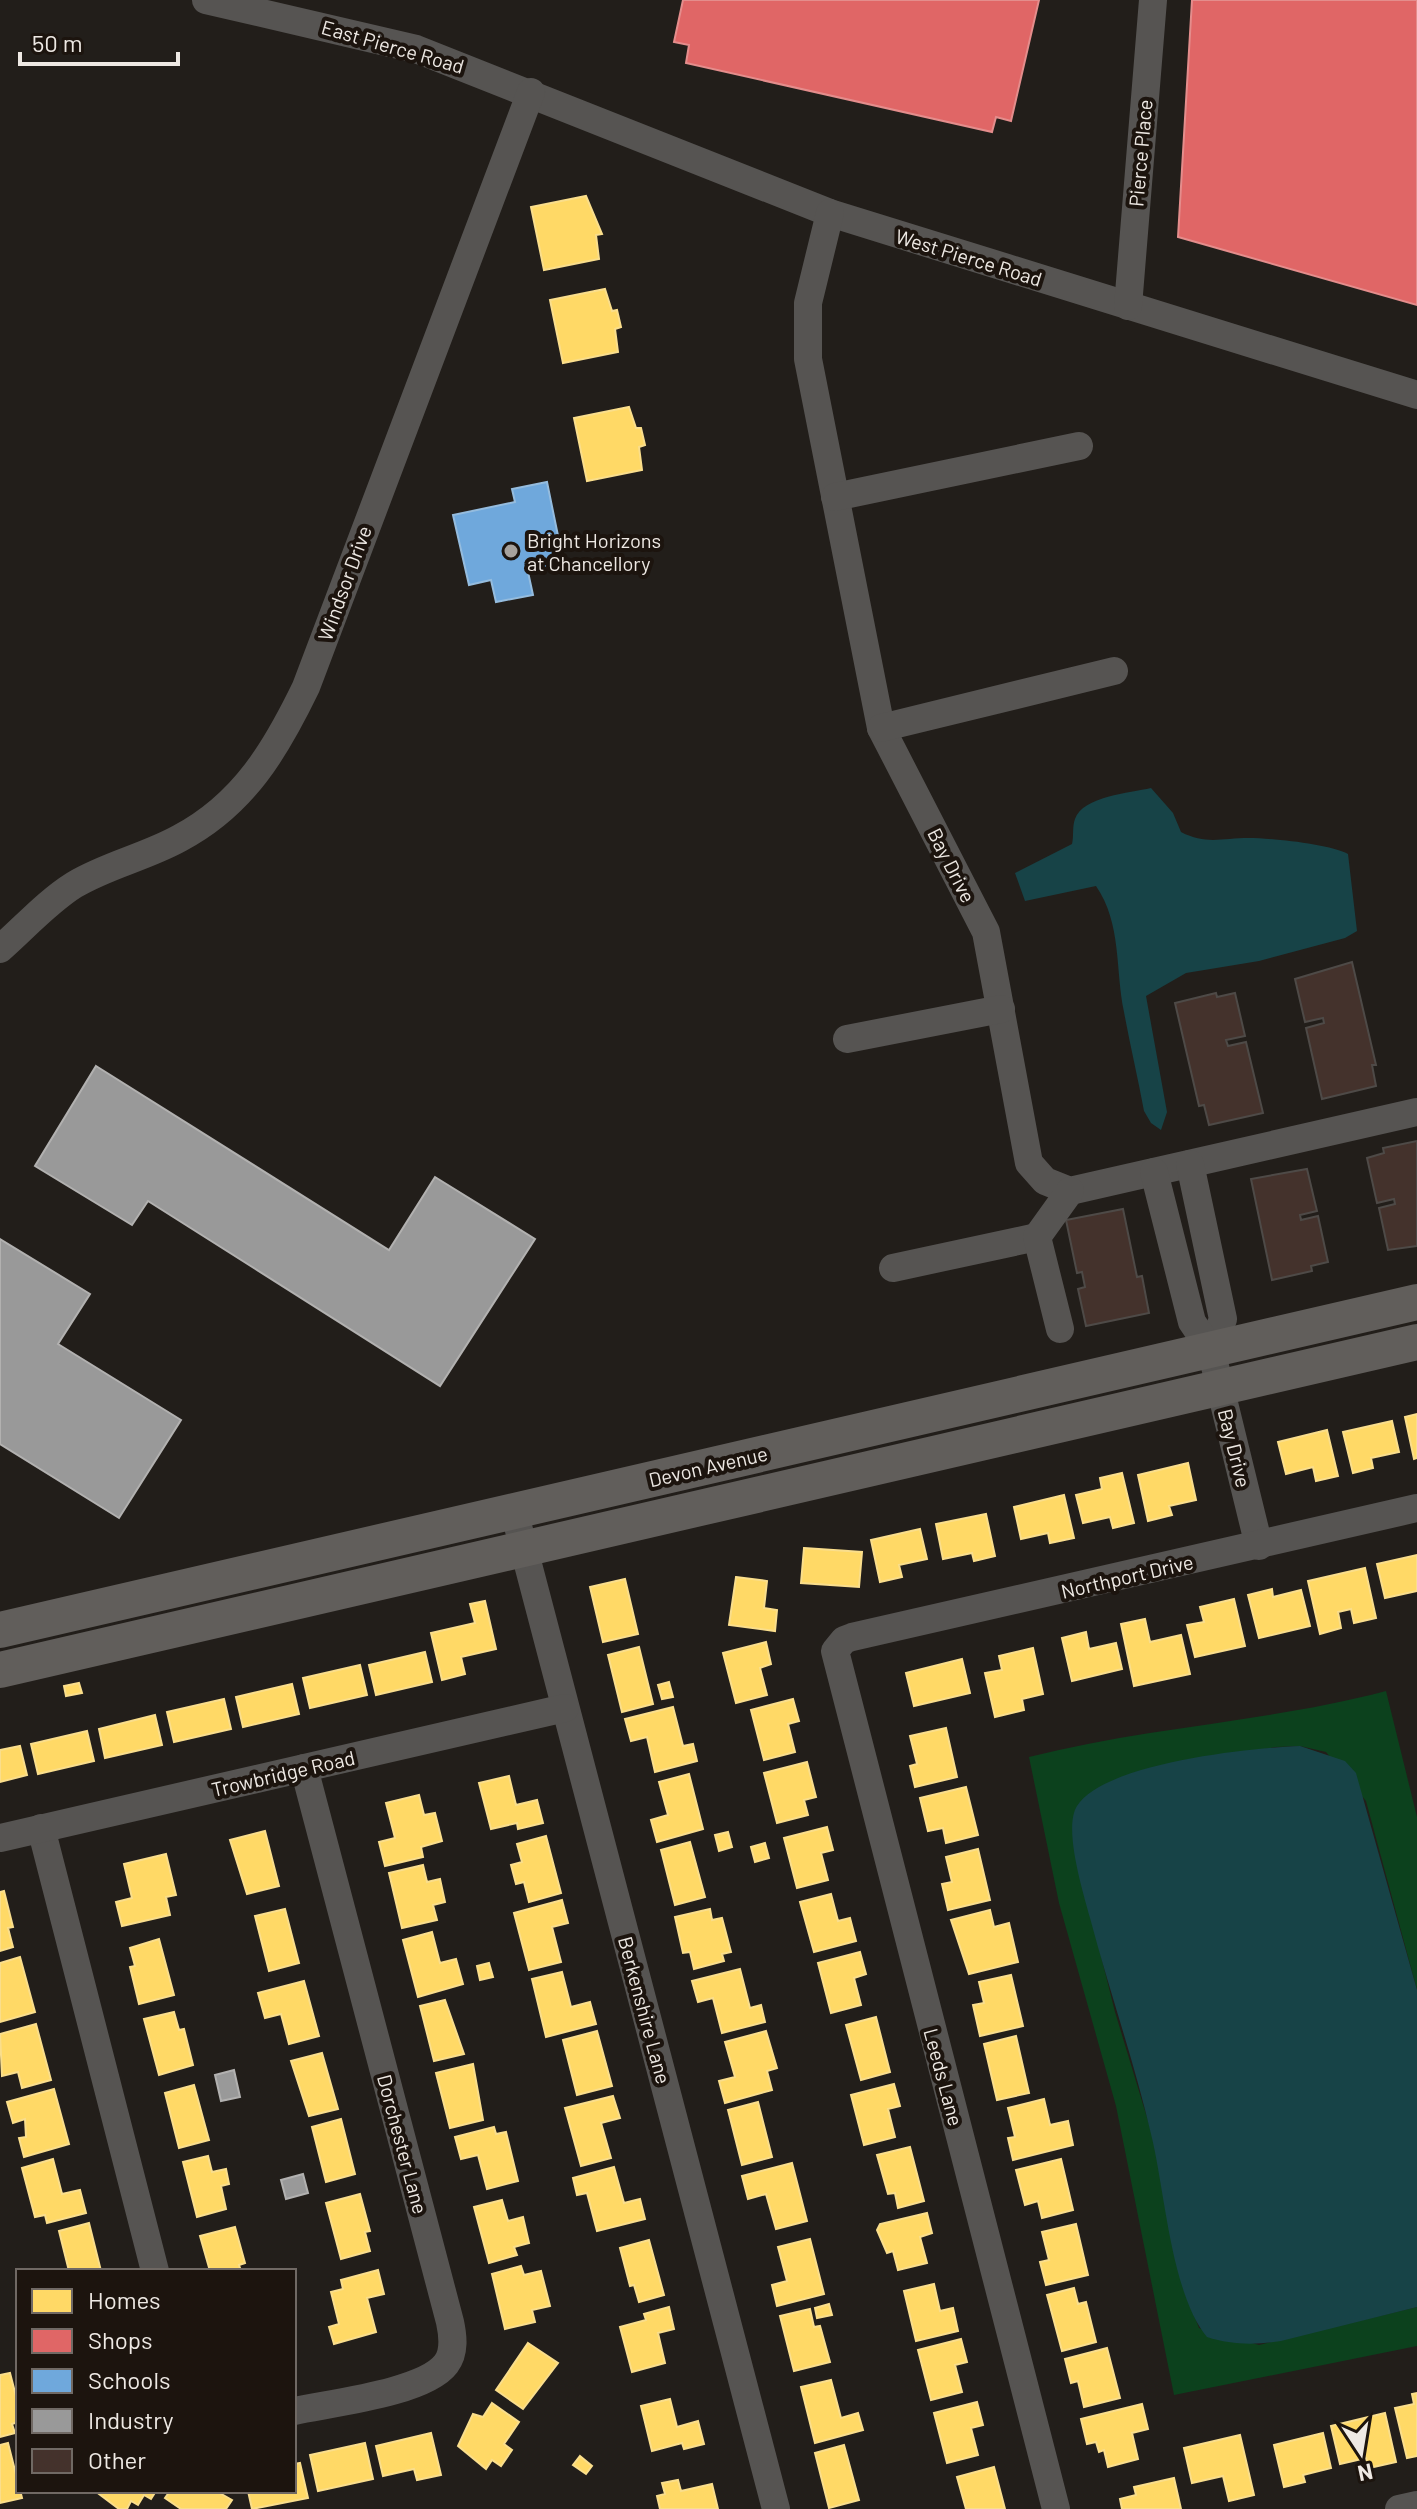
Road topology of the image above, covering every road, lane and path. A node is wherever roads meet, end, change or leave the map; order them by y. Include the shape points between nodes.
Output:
1 (206, 0) edge
2 (1153, 0) edge
3 (531, 92) junction
4 (830, 213) junction
5 (1128, 306) junction
6 (1417, 395) edge
7 (1079, 446) dead end
8 (835, 497) junction
9 (1114, 671) dead end
10 (881, 728) junction
11 (0, 949) edge
12 (1001, 1009) junction
13 (847, 1039) dead end
14 (1417, 1112) edge
15 (1190, 1164) junction
16 (1154, 1172) junction
17 (1070, 1191) junction
18 (1037, 1237) junction
19 (893, 1268) dead end
20 (1417, 1302) edge
21 (1060, 1329) dead end
22 (1417, 1342) edge
23 (1211, 1350) junction
24 (1220, 1387) junction
25 (1417, 1508) edge
26 (514, 1511) junction
27 (1259, 1546) junction
28 (523, 1549) junction
29 (0, 1630) edge
30 (838, 1645) joint
31 (0, 1670) edge
32 (565, 1708) junction
33 (304, 1768) junction
34 (41, 1828) junction
35 (0, 1838) edge
36 (154, 2269) edge
37 (296, 2411) edge
38 (1417, 2505) edge
39 (776, 2509) edge
40 (1056, 2509) edge
41 (1399, 2509) edge

1 - 3 street, East Pierce Road via 416,49
2 - 5 street, Pierce Place
3 - 4 street, West Pierce Road
3 - 11 street, Windsor Drive via 306,687 277,747 253,780 217,814 181,838 74,885
4 - 5 street, West Pierce Road
4 - 8 street, Bay Drive via 808,303 808,359
5 - 6 street, West Pierce Road
7 - 8 street
8 - 10 street, Bay Drive
9 - 10 street
10 - 12 street, Bay Drive via 986,932
12 - 13 street
12 - 17 street, Bay Drive via 1029,1163 1045,1181
14 - 15 street
15 - 16 street
15 - 23 street, Bay Drive via 1223,1319
16 - 17 street
16 - 23 street, Bay Drive via 1192,1322
17 - 18 street
18 - 19 street
18 - 21 street
20 - 23 main road, Devon Avenue
22 - 24 main road, Devon Avenue
23 - 24 street, Bay Drive
23 - 26 main road, Devon Avenue
24 - 27 street, Bay Drive
24 - 28 main road, Devon Avenue
25 - 27 street, Northport Drive
26 - 28 street, Berkenshire Lane
26 - 29 main road, Devon Avenue
27 - 30 street, Northport Drive via 852,1637
28 - 31 main road, Devon Avenue
28 - 32 street, Berkenshire Lane
30 - 40 street, Leeds Lane via 836,1658
32 - 33 street, Trowbridge Road
32 - 39 street, Berkenshire Lane
33 - 34 street, Trowbridge Road
33 - 37 street, Dorchester Lane via 453,2346 446,2364 428,2379
34 - 35 street, Trowbridge Road
34 - 36 street
38 - 41 street

